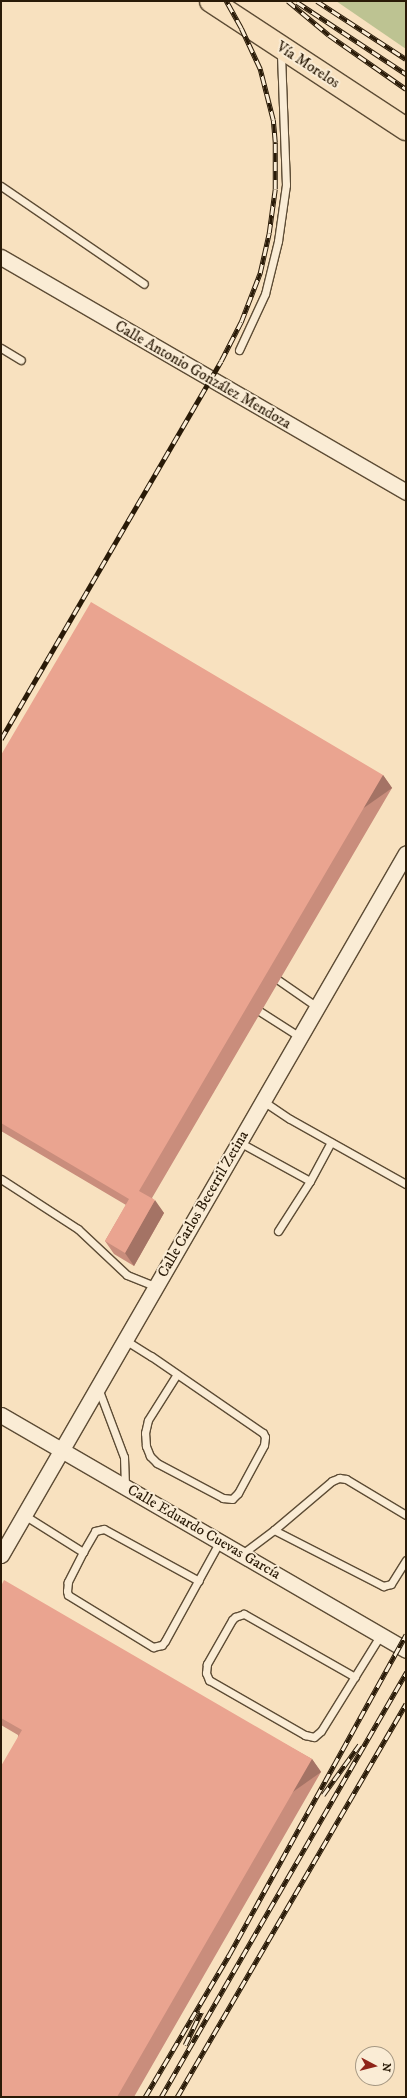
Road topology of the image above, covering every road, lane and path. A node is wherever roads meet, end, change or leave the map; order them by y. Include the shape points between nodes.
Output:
1 (211, 1) edge
2 (281, 47) junction
3 (379, 111) junction
4 (406, 113) edge
5 (406, 130) edge
6 (1, 186) edge
7 (1, 257) edge
8 (144, 284) dead end
9 (1, 348) edge
10 (239, 350) dead end
11 (21, 360) dead end
12 (406, 492) edge
13 (406, 853) edge
14 (262, 969) edge
15 (244, 1002) edge
16 (317, 1007) junction
17 (300, 1037) junction
18 (263, 1100) junction
19 (239, 1142) junction
20 (331, 1142) junction
21 (1, 1179) edge
22 (310, 1181) junction
23 (406, 1184) edge
24 (278, 1230) dead end
25 (156, 1287) junction
26 (125, 1340) junction
27 (177, 1374) junction
28 (98, 1388) junction
29 (1, 1415) edge
30 (62, 1450) junction
31 (124, 1487) junction
32 (24, 1515) junction
33 (406, 1515) edge
34 (274, 1530) junction
35 (220, 1541) junction
36 (83, 1552) junction
37 (242, 1554) junction
38 (1, 1555) edge
39 (406, 1560) edge
40 (198, 1581) junction
41 (380, 1636) junction
42 (406, 1650) edge
43 (355, 1677) junction

1 - 2 main road, Vía Morelos
2 - 3 main road, Vía Morelos
2 - 10 lane via 286,186 279,234 265,294
3 - 4 main road via 390,114
3 - 5 main road, Vía Morelos
6 - 8 lane
7 - 12 street, Calle Antonio González Mendoza
9 - 11 lane
13 - 16 street, Calle Carlos Becerril Zetina
14 - 16 lane
15 - 17 lane
16 - 17 street, Calle Carlos Becerril Zetina
17 - 18 street, Calle Carlos Becerril Zetina
18 - 19 street, Calle Carlos Becerril Zetina
18 - 20 lane
19 - 22 lane
19 - 25 street, Calle Carlos Becerril Zetina
20 - 22 lane
20 - 23 lane
21 - 25 lane via 78,1230 127,1275
22 - 24 lane
25 - 26 street, Calle Carlos Becerril Zetina
26 - 27 lane
26 - 28 street, Calle Carlos Becerril Zetina
27 - 27 lane via 260,1429 265,1437 264,1445 238,1493 232,1499 223,1498 156,1463 150,1456 146,1439 148,1420
28 - 30 street, Calle Carlos Becerril Zetina
28 - 31 lane via 124,1457
29 - 30 street, Calle Eduardo Cuevas García
30 - 31 street, Calle Eduardo Cuevas García
30 - 32 street, Calle Carlos Becerril Zetina
31 - 35 street, Calle Eduardo Cuevas García
32 - 36 lane
32 - 38 street, Calle Carlos Becerril Zetina
33 - 34 lane via 346,1479 339,1478 332,1481
34 - 37 lane
34 - 39 lane via 383,1586 392,1584
35 - 37 street, Calle Eduardo Cuevas García
35 - 40 lane
36 - 40 lane via 95,1531 104,1529
36 - 40 lane via 66,1586 68,1595 153,1647 162,1645 165,1641
37 - 41 street, Calle Eduardo Cuevas García
41 - 42 street, Calle Eduardo Cuevas García
41 - 43 lane
43 - 43 lane via 321,1731 318,1735 310,1737 209,1680 206,1673 207,1664 232,1620 244,1614

